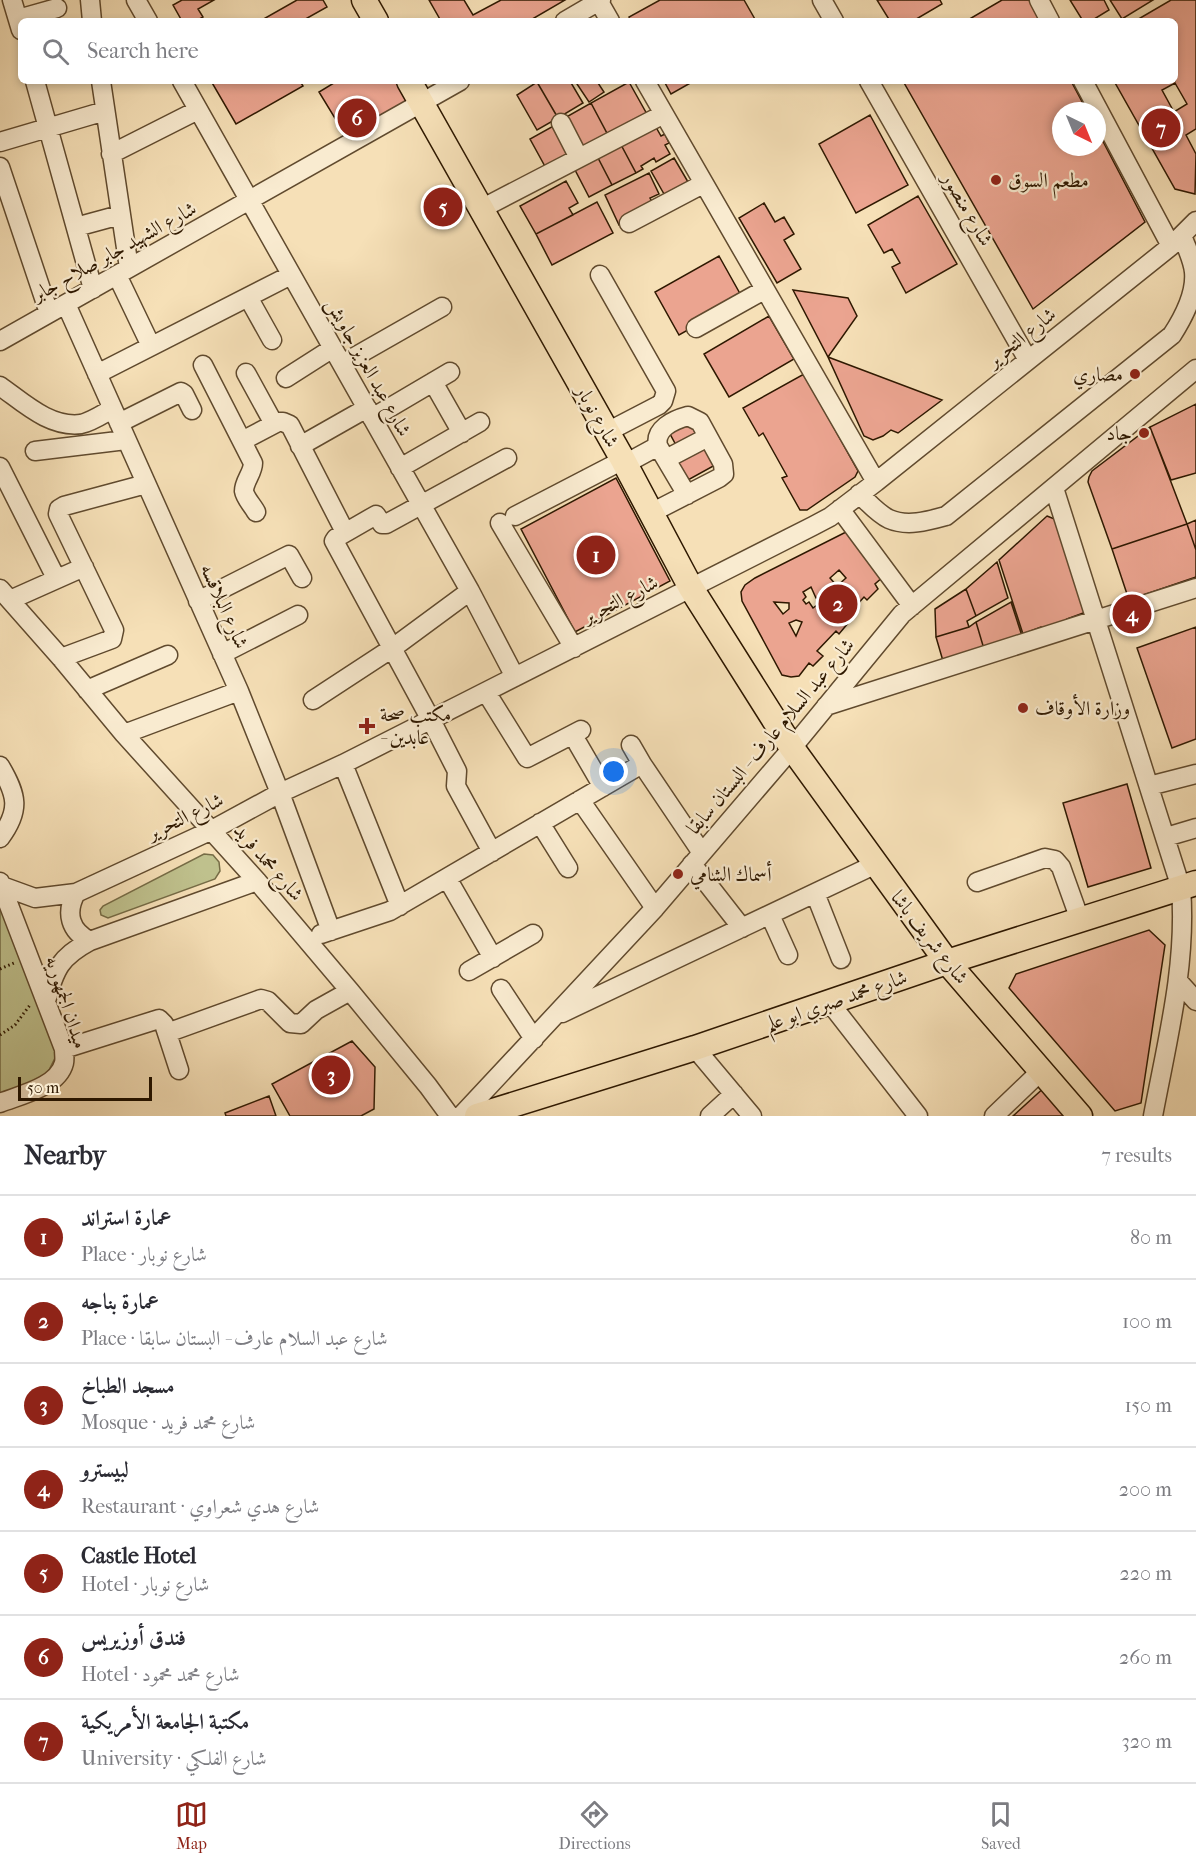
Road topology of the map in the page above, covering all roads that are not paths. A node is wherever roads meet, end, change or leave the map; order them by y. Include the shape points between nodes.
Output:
1 (12, 0) edge
2 (90, 0) edge
3 (136, 0) edge
4 (364, 0) edge
5 (599, 0) edge
6 (822, 0) edge
7 (1039, 0) edge
8 (57, 8) dead end
9 (35, 18) edge
10 (93, 18) edge
11 (146, 18) edge
12 (374, 18) edge
13 (570, 18) edge
14 (608, 18) edge
15 (832, 18) edge
16 (1048, 18) edge
17 (18, 21) edge
18 (37, 84) edge
19 (101, 84) edge
20 (184, 84) edge
21 (411, 84) edge
22 (455, 84) edge
23 (647, 84) edge
24 (871, 84) edge
25 (1085, 84) edge
26 (422, 103) junction
27 (198, 110) junction
28 (105, 111) junction
29 (664, 114) junction
30 (561, 123) dead end
31 (49, 128) junction
32 (0, 142) edge
33 (111, 154) junction
34 (579, 159) junction
35 (0, 167) edge
36 (703, 184) junction
37 (249, 200) junction
38 (482, 209) junction
39 (120, 214) junction
40 (1196, 221) edge
41 (629, 223) dead end
42 (76, 227) junction
43 (1177, 240) junction
44 (123, 272) junction
45 (291, 275) junction
46 (600, 275) dead end
47 (93, 289) junction
48 (764, 290) junction
49 (248, 297) junction
50 (66, 304) junction
51 (442, 307) dead end
52 (49, 314) junction
53 (696, 328) dead end
54 (272, 340) dead end
55 (0, 341) edge
56 (151, 346) junction
57 (337, 356) junction
58 (1028, 360) junction
59 (203, 365) dead end
60 (1196, 369) edge
61 (450, 372) dead end
62 (246, 373) dead end
63 (97, 374) junction
64 (286, 378) dead end
65 (433, 382) junction
66 (0, 386) edge
67 (192, 410) dead end
68 (369, 413) junction
69 (115, 416) junction
70 (480, 422) dead end
71 (274, 424) junction
72 (607, 432) junction
73 (462, 433) junction
74 (708, 437) junction
75 (126, 440) junction
76 (242, 441) junction
77 (300, 446) junction
78 (35, 451) dead end
79 (662, 452) junction
80 (507, 458) dead end
81 (624, 462) junction
82 (0, 467) edge
83 (400, 468) junction
84 (876, 482) junction
85 (146, 484) junction
86 (1054, 488) junction
87 (859, 494) junction
88 (687, 495) junction
89 (421, 504) junction
90 (840, 509) junction
91 (256, 512) dead end
92 (651, 513) junction
93 (69, 536) junction
94 (340, 538) junction
95 (40, 548) junction
96 (84, 567) junction
97 (56, 578) junction
98 (302, 578) dead end
99 (692, 588) junction
100 (1196, 588) edge
101 (470, 591) junction
102 (5, 595) edge
103 (198, 601) junction
104 (912, 606) junction
105 (298, 615) dead end
106 (1096, 620) junction
107 (394, 647) junction
108 (574, 648) junction
109 (222, 654) junction
110 (168, 655) dead end
111 (62, 658) junction
112 (516, 677) junction
113 (87, 690) junction
114 (239, 691) junction
115 (486, 692) junction
116 (313, 700) dead end
117 (826, 706) junction
118 (432, 720) junction
119 (124, 734) junction
120 (631, 746) dead end
121 (792, 748) junction
122 (642, 764) junction
123 (343, 765) junction
124 (0, 766) edge
125 (1196, 774) edge
126 (1149, 786) junction
127 (603, 787) junction
128 (280, 793) junction
129 (580, 800) junction
130 (540, 823) junction
131 (1196, 828) edge
132 (212, 830) junction
133 (1166, 837) junction
134 (0, 838) edge
135 (492, 852) junction
136 (697, 858) junction
137 (874, 864) junction
138 (568, 868) dead end
139 (447, 878) junction
140 (257, 881) junction
141 (977, 882) dead end
142 (1, 884) edge
143 (1188, 886) edge
144 (76, 893) junction
145 (815, 893) junction
146 (400, 906) junction
147 (655, 908) junction
148 (770, 915) junction
149 (1080, 920) junction
150 (742, 928) junction
151 (331, 932) junction
152 (534, 934) dead end
153 (306, 938) junction
154 (90, 941) junction
155 (788, 955) dead end
156 (493, 958) junction
157 (841, 959) dead end
158 (947, 962) junction
159 (469, 971) dead end
160 (1178, 981) junction
161 (501, 990) dead end
162 (350, 991) junction
163 (44, 995) junction
164 (1196, 1001) edge
165 (830, 1003) junction
166 (554, 1017) junction
167 (167, 1033) junction
168 (534, 1039) junction
169 (696, 1048) junction
170 (64, 1049) junction
171 (179, 1070) dead end
172 (1041, 1071) junction
173 (734, 1094) junction
174 (0, 1103) edge
175 (450, 1116) edge
176 (461, 1116) edge
177 (477, 1116) edge
178 (710, 1116) edge
179 (752, 1116) edge
180 (918, 1116) edge
181 (994, 1116) edge
182 (1080, 1116) edge
183 (1153, 1116) edge

1 - 17 street
2 - 10 street
3 - 11 street
4 - 12 main road
5 - 13 street
5 - 14 street
6 - 15 street
7 - 16 street
8 - 9 street
18 - 31 street
19 - 28 street
20 - 27 street, شارع عبد العزيز جاويش
21 - 26 main road, شارع نوبار
22 - 26 street, شارع الشهيد جابر صلاح جابر
23 - 29 street
24 - 58 street, شارع منصور
25 - 43 street
26 - 37 street, شارع الشهيد جابر صلاح جابر
26 - 38 main road, شارع نوبار
27 - 33 street
27 - 37 street, شارع عبد العزيز جاويش
28 - 31 street
28 - 33 street
29 - 34 street
29 - 36 street
30 - 34 street
31 - 32 street
31 - 42 street
33 - 39 street
34 - 38 street
35 - 52 street
36 - 41 street
36 - 48 street
37 - 44 street, شارع الشهيد جابر صلاح جابر
37 - 45 street, شارع عبد العزيز جاويش
38 - 72 main road, شارع نوبار
39 - 42 street
39 - 44 street
40 - 43 street, شارع التحرير
42 - 47 street
43 - 58 street, شارع التحرير
43 - 87 street via 1195,273 1184,316 1172,335 946,516 908,523 889,519
44 - 47 street, شارع الشهيد جابر صلاح جابر
44 - 56 street
45 - 49 street
45 - 57 street, شارع عبد العزيز جاويش
46 - 72 street via 666,391 659,405
47 - 50 street, شارع الشهيد جابر صلاح جابر
48 - 53 street
48 - 84 street
49 - 54 street
49 - 56 street
50 - 52 street, شارع الشهيد جابر صلاح جابر
50 - 63 street, شارع البلاقسه
51 - 57 street
52 - 55 street, شارع الشهيد جابر صلاح جابر
56 - 63 street
57 - 64 street
57 - 68 street, شارع عبد العزيز جاويش
58 - 84 street, شارع التحرير
59 - 76 street
60 - 86 street, شارع عبد السلام عارف - البستان سابقا
61 - 65 street
62 - 71 street
63 - 69 street, شارع البلاقسه
65 - 68 street
65 - 73 street
66 - 69 street via 55,421 83,424
67 - 69 street via 181,392
68 - 77 street
68 - 83 street, شارع عبد العزيز جاويش
69 - 75 street, شارع البلاقسه
70 - 73 street
71 - 76 street
71 - 77 street via 290,425
72 - 81 main road, شارع نوبار
73 - 83 street
74 - 79 street
74 - 79 street via 700,423 688,416 661,429 657,439
74 - 88 street via 723,464 724,474
75 - 78 street
75 - 85 street, شارع البلاقسه
76 - 91 street via 253,463 244,493
77 - 94 street
79 - 81 street
79 - 88 street
80 - 89 street
81 - 92 main road, شارع نوبار
81 - 108 street via 508,520
82 - 95 street
83 - 89 street, شارع عبد العزيز جاويش
84 - 87 street, شارع التحرير
85 - 93 street via 59,509
85 - 103 street, شارع البلاقسه
86 - 104 street, شارع عبد السلام عارف - البستان سابقا
86 - 106 street
87 - 90 street, شارع التحرير
88 - 92 street
89 - 94 street via 386,524 376,515
89 - 101 street, شارع عبد العزيز جاويش
90 - 99 street, شارع التحرير
90 - 104 street
92 - 99 main road, شارع نوبار
93 - 95 street
93 - 96 street
94 - 107 street
95 - 97 street
96 - 97 street
96 - 111 street via 114,635
97 - 102 street
98 - 103 street via 289,555
99 - 108 street, شارع التحرير
99 - 121 main road, شارع نوبار
100 - 106 street
101 - 107 street
101 - 112 street, شارع عبد العزيز جاويش
102 - 111 street, شارع محمد فريد
103 - 109 street, شارع البلاقسه
104 - 117 street, شارع عبد السلام عارف - البستان سابقا via 888,629
105 - 109 street
106 - 117 street
106 - 126 street
107 - 116 street
107 - 118 street
108 - 112 street, شارع التحرير
109 - 114 street, شارع البلاقسه
110 - 113 street
111 - 113 street, شارع محمد فريد
112 - 115 street, شارع التحرير
113 - 119 street, شارع محمد فريد
114 - 119 street
114 - 128 street, شارع البلاقسه
115 - 118 street, شارع التحرير
115 - 127 street via 527,758 579,737
117 - 121 street, شارع عبد السلام عارف - البستان سابقا
118 - 123 street, شارع التحرير
118 - 135 street via 457,771 456,786
119 - 132 street, شارع محمد فريد
120 - 122 street
121 - 136 street, شارع عبد السلام عارف - البستان سابقا
121 - 137 main road, شارع شريف باشا
122 - 127 street
122 - 136 street
123 - 128 street, شارع التحرير
123 - 146 street
124 - 134 street via 12,787 15,803 13,819
125 - 126 street
126 - 133 street
127 - 129 street
128 - 132 street, شارع التحرير
128 - 151 street, شارع البلاقسه
129 - 130 street
129 - 147 street
130 - 135 street
130 - 138 street
131 - 133 street
132 - 140 street, شارع محمد فريد
132 - 144 street, شارع التحرير
133 - 143 street
135 - 139 street
136 - 147 street, شارع عبد السلام عارف - البستان سابقا
136 - 150 street
137 - 145 street
137 - 158 main road, شارع شريف باشا
139 - 146 street
139 - 156 street
140 - 153 street, شارع محمد فريد
140 - 154 street
141 - 149 street via 1045,858 1055,860
142 - 144 street, شارع التحرير via 35,898
142 - 163 street, ميدان الجمهوريه
143 - 149 main road, شارع محمد صبري ابو علم
143 - 160 street
144 - 154 street via 69,911 71,921 75,930
145 - 148 street
145 - 157 street
146 - 151 street
147 - 166 street, شارع عبد السلام عارف - البستان سابقا
148 - 150 street
148 - 155 street
149 - 158 main road, شارع محمد صبري ابو علم
150 - 166 street
151 - 153 street
152 - 156 street
153 - 162 street, شارع محمد فريد
154 - 163 street via 73,950 60,965
156 - 159 street
158 - 165 main road, شارع محمد صبري ابو علم
158 - 172 main road, شارع شريف باشا
160 - 164 street
160 - 183 street
161 - 168 street
162 - 167 street via 316,1010 305,1030 290,1023 268,1000 261,999
162 - 175 street, شارع محمد فريد
163 - 170 street, ميدان الجمهوريه
165 - 169 main road, شارع محمد صبري ابو علم
165 - 180 street
166 - 168 street, شارع عبد السلام عارف - البستان سابقا
167 - 170 street via 162,1021 156,1019
167 - 171 street
168 - 176 street, شارع عبد السلام عارف - البستان سابقا
169 - 173 street
169 - 177 main road, شارع محمد صبري ابو علم
170 - 174 street, ميدان الجمهوريه via 64,1063 56,1077
172 - 181 street
172 - 182 main road, شارع شريف باشا
173 - 178 street
173 - 179 street

